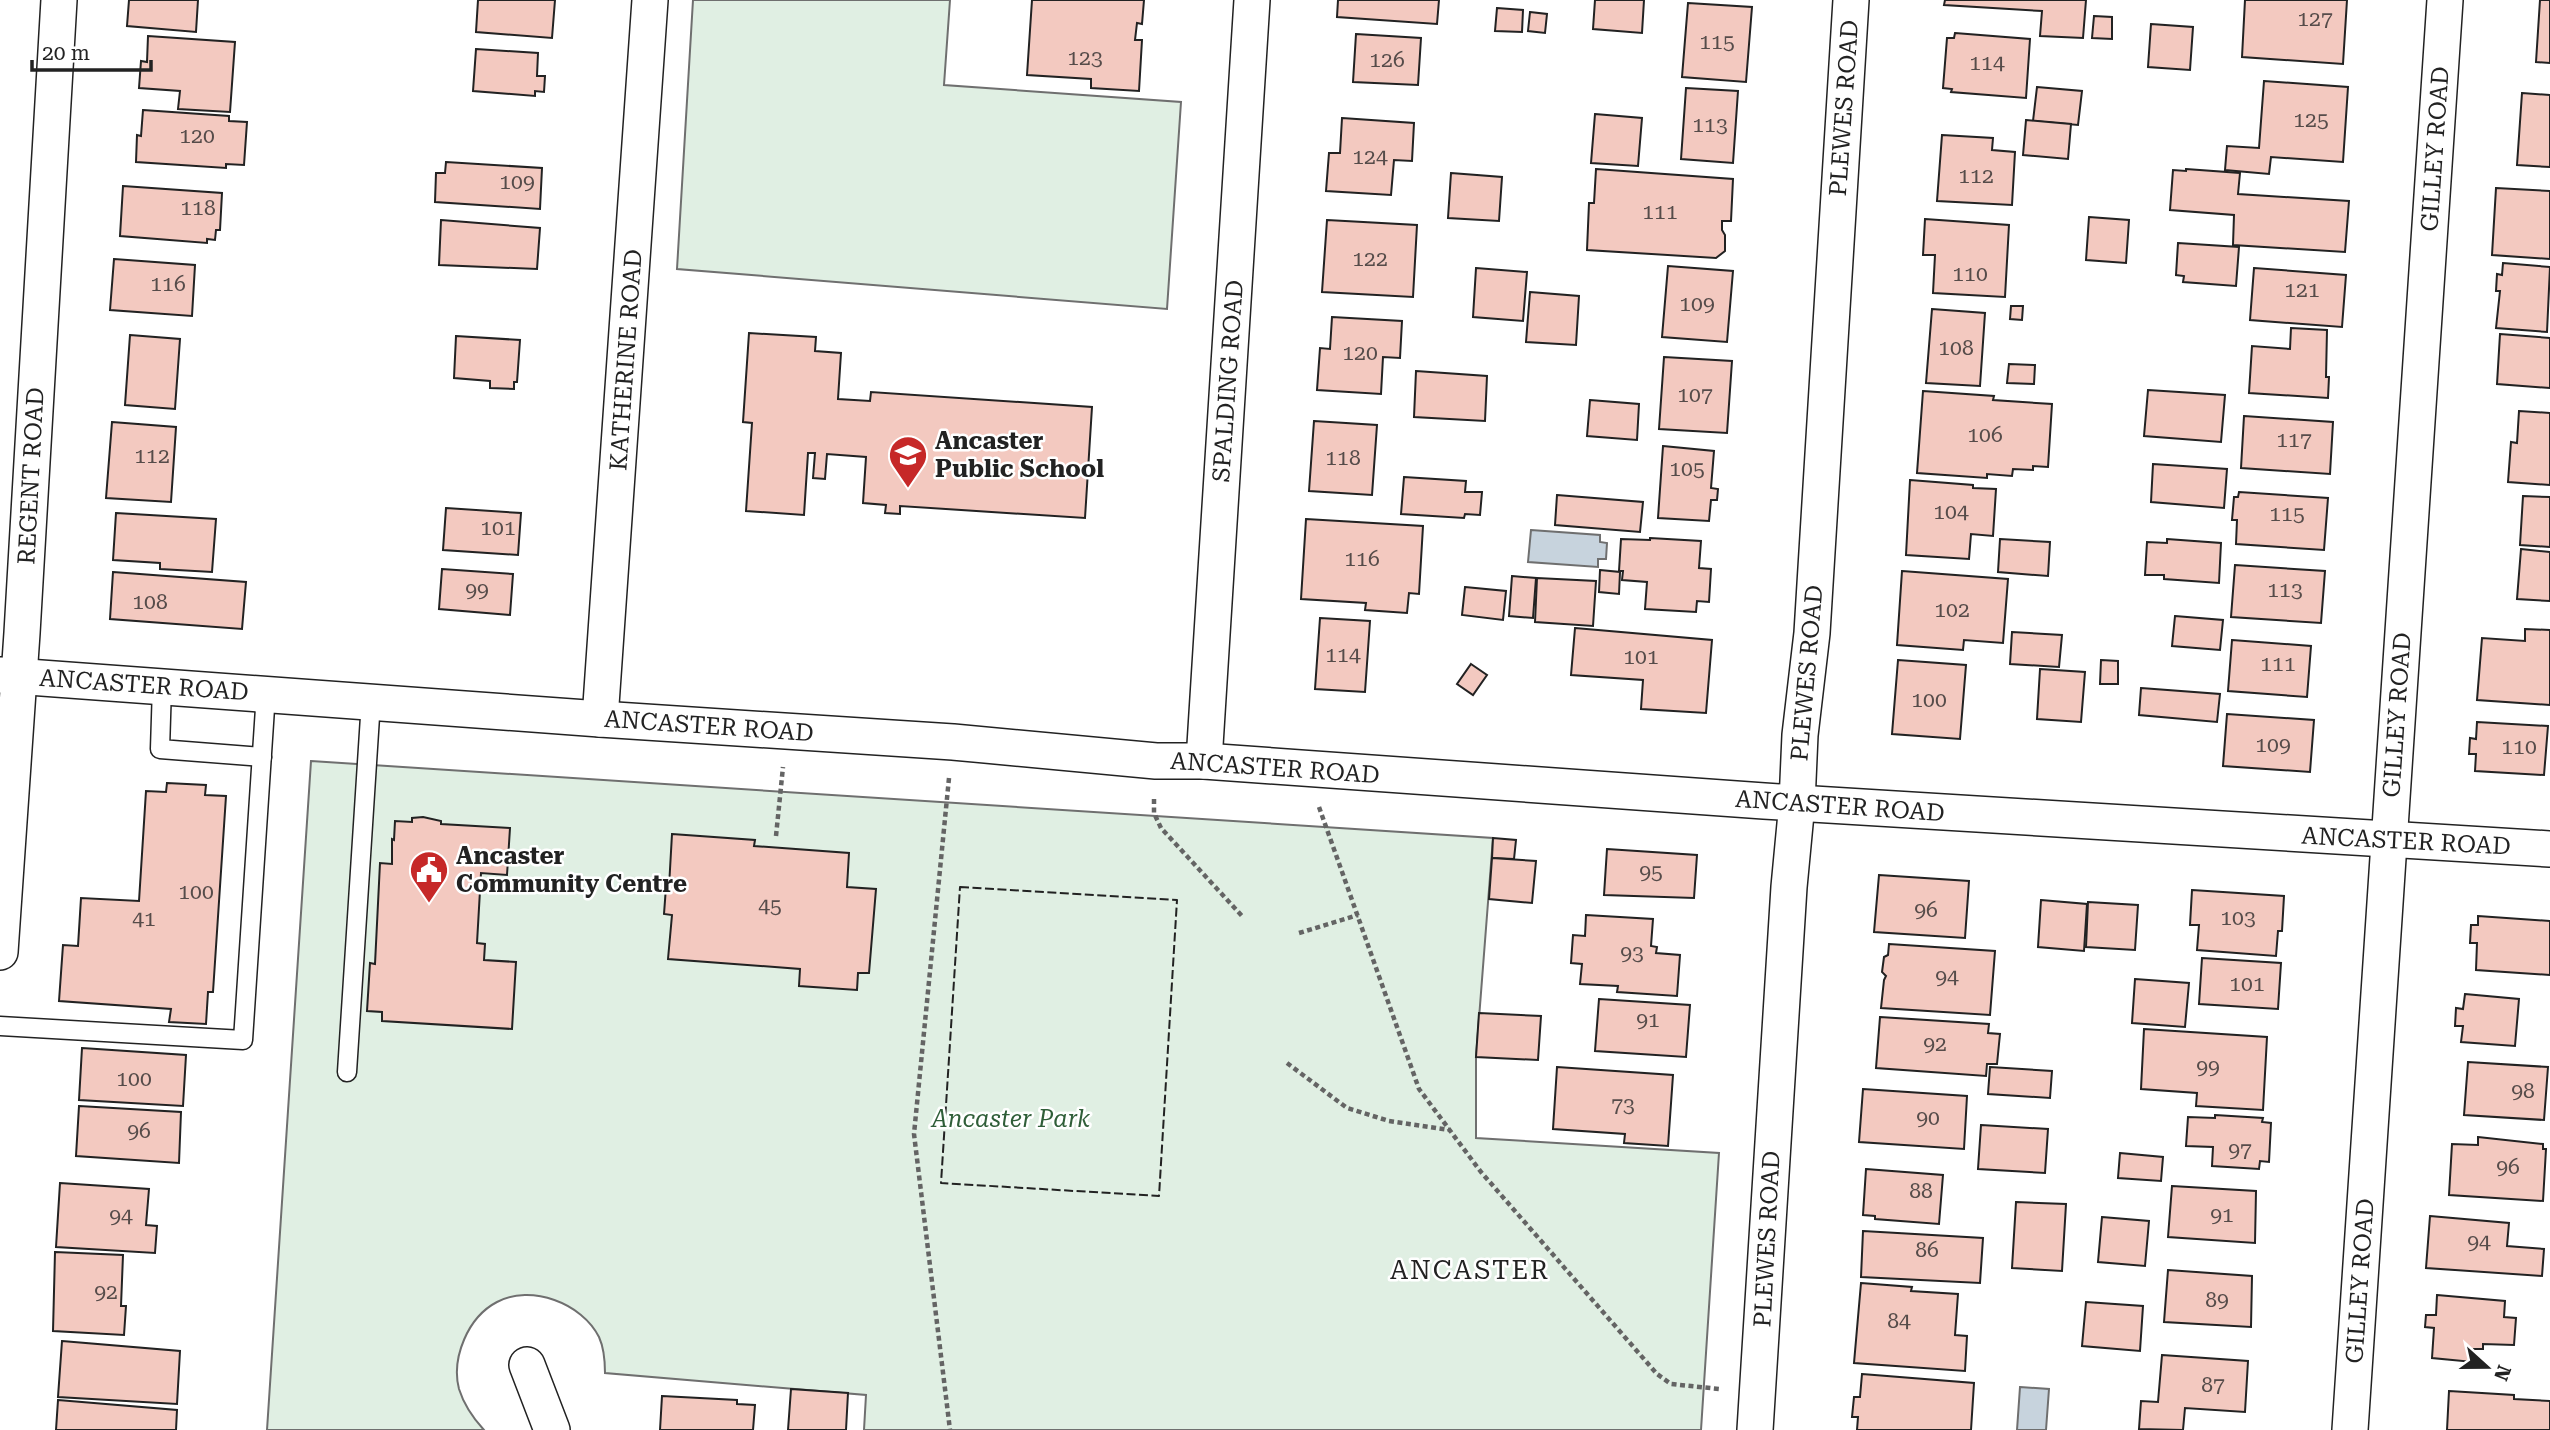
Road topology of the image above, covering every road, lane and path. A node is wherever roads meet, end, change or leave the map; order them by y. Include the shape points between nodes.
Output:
1 (59, 0) edge
2 (650, 0) edge
3 (1252, 0) edge
4 (1851, 0) edge
5 (2445, 0) edge
6 (10, 676) edge
7 (162, 687) junction
8 (266, 693) junction
9 (371, 701) junction
10 (600, 719) junction
11 (787, 731) junction
12 (953, 742) junction
13 (262, 757) junction
14 (1156, 761) junction
15 (1204, 761) junction
16 (1306, 770) junction
17 (1797, 803) junction
18 (776, 836) dead end
19 (2389, 840) junction
20 (2550, 849) edge
21 (1359, 915) junction
22 (1242, 916) dead end
23 (1299, 933) dead end
24 (0, 953) edge
25 (0, 1026) edge
26 (1287, 1063) dead end
27 (348, 1072) dead end
28 (1450, 1130) junction
29 (527, 1366) dead end
30 (1719, 1389) dead end
31 (552, 1430) edge
32 (950, 1430) edge
33 (1755, 1430) edge
34 (2350, 1430) edge

1 - 6 street, REGENT ROAD
2 - 10 street, KATHERINE ROAD
3 - 15 street, SPALDING ROAD
4 - 17 street, PLEWES ROAD via 1812,634
5 - 19 street, GILLEY ROAD
6 - 7 street, ANCASTER ROAD
6 - 24 street, REGENT ROAD
7 - 8 street, ANCASTER ROAD
7 - 13 lane via 160,749
8 - 9 street, ANCASTER ROAD
8 - 13 lane
9 - 10 street, ANCASTER ROAD
9 - 27 lane
10 - 11 street, ANCASTER ROAD
11 - 12 street, ANCASTER ROAD
11 - 18 path
12 - 14 street, ANCASTER ROAD
12 - 32 path via 914,1134
13 - 25 lane via 243,1040
14 - 15 street, ANCASTER ROAD
14 - 22 path via 1154,813 1161,828
15 - 16 street, ANCASTER ROAD
16 - 17 street, ANCASTER ROAD
16 - 21 path
17 - 19 street, ANCASTER ROAD
17 - 33 street, PLEWES ROAD
19 - 20 street, ANCASTER ROAD
19 - 34 street, GILLEY ROAD
21 - 23 path
21 - 28 path via 1419,1089
26 - 28 path via 1347,1108 1389,1121
28 - 30 path via 1481,1172 1657,1374 1671,1384
29 - 31 street

